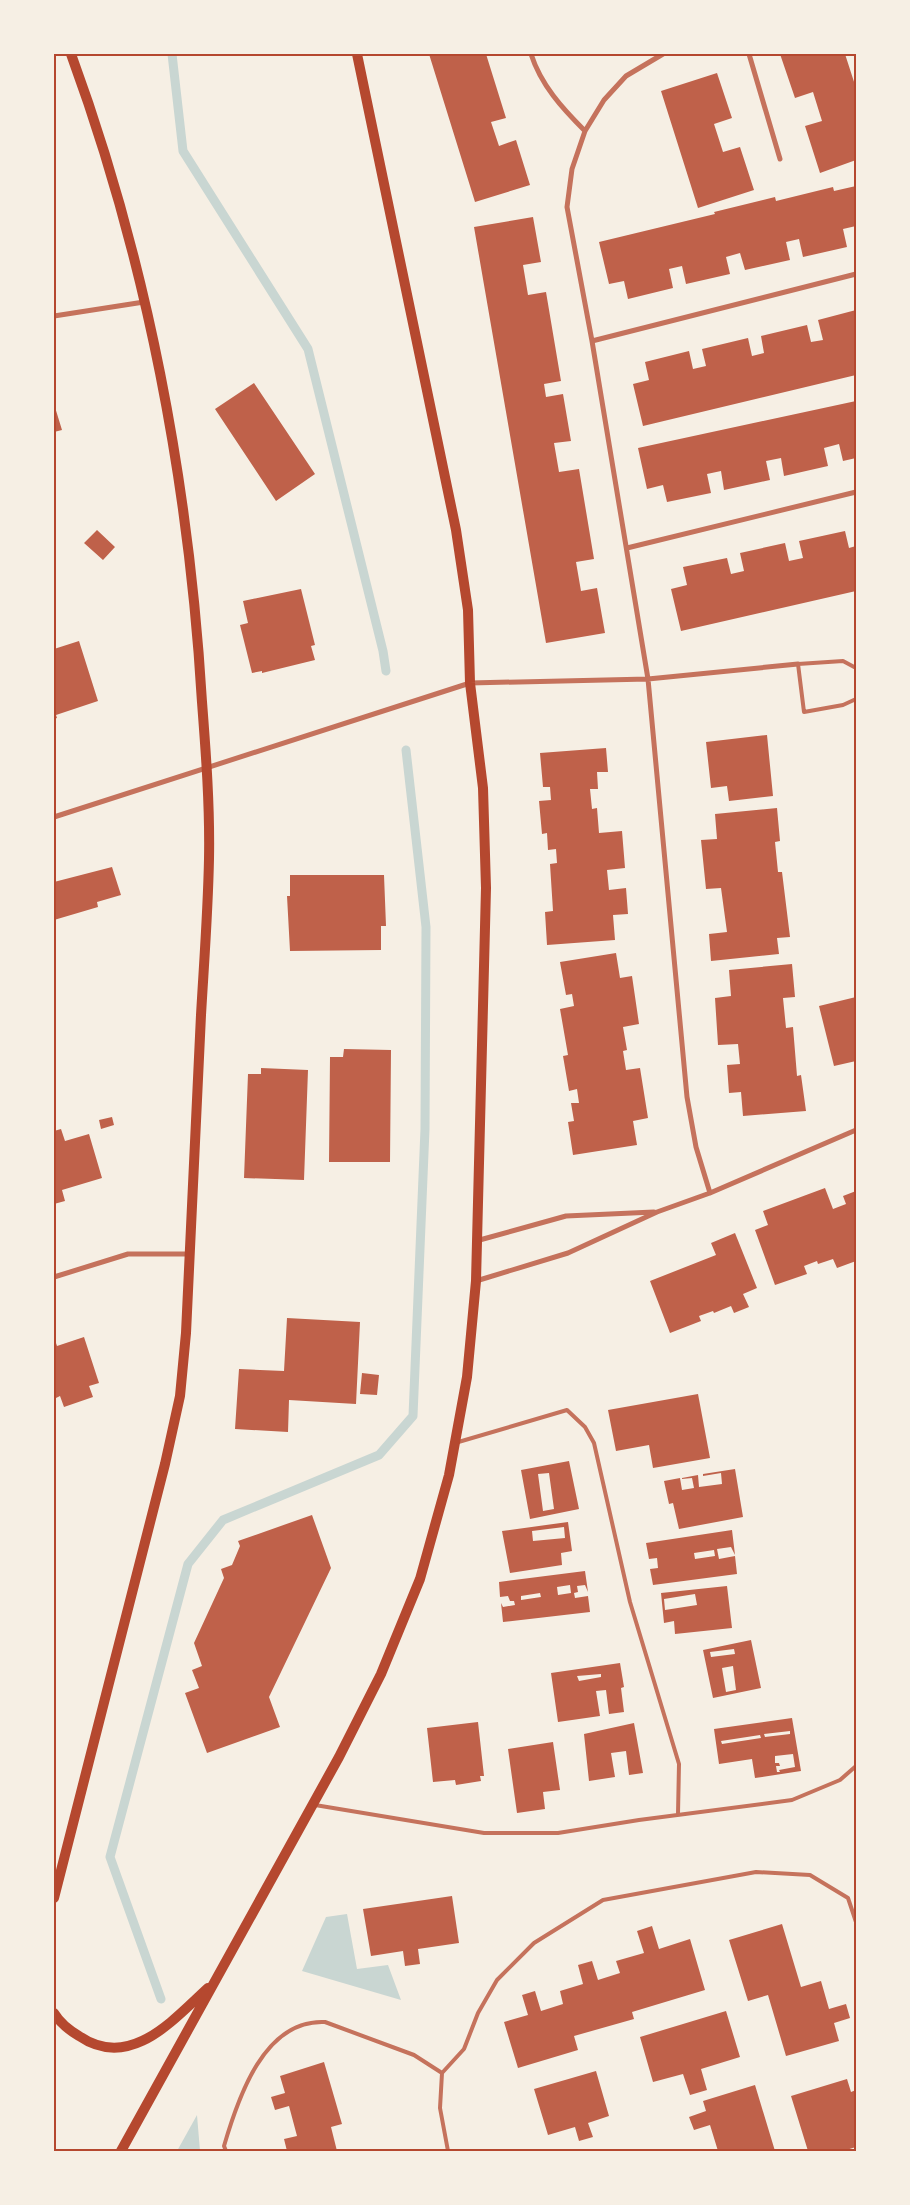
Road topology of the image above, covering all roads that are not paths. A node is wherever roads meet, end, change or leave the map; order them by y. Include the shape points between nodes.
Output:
1 (71, 54) edge
2 (357, 54) edge
3 (532, 54) edge
4 (663, 54) edge
5 (750, 54) edge
6 (585, 131) junction
7 (780, 160) dead end
8 (856, 274) edge
9 (144, 302) junction
10 (54, 316) edge
11 (592, 341) junction
12 (856, 492) edge
13 (627, 548) junction
14 (798, 664) junction
15 (856, 668) edge
16 (648, 680) junction
17 (470, 683) junction
18 (856, 698) edge
19 (207, 769) junction
20 (54, 816) edge
21 (856, 1130) edge
22 (710, 1193) junction
23 (656, 1212) junction
24 (476, 1241) junction
25 (190, 1254) junction
26 (54, 1277) edge
27 (476, 1281) junction
28 (455, 1444) junction
29 (856, 1766) edge
30 (312, 1805) junction
31 (678, 1814) junction
32 (54, 1898) edge
33 (856, 1922) edge
34 (215, 1982) junction
35 (54, 2013) edge
36 (442, 2073) junction
37 (121, 2151) edge
38 (226, 2151) edge
39 (448, 2151) edge

1 - 9 main road via 118,202
2 - 17 main road via 456,530 468,610
3 - 6 street via 537,71 559,104
4 - 6 street via 626,76 604,100
5 - 7 street
6 - 11 street via 572,169 567,207
8 - 11 street
9 - 10 street
9 - 19 main road via 167,408 184,515 198,636
11 - 13 street
12 - 13 street
13 - 16 street
14 - 15 lane via 843,661
14 - 16 street
14 - 18 lane via 804,712 843,705
16 - 17 street
16 - 22 street via 688,1097 696,1147
17 - 19 street
17 - 24 main road via 484,788 486,888
19 - 20 street
19 - 25 main road via 209,858
21 - 22 street
22 - 23 street
23 - 24 street via 566,1216
23 - 27 street via 568,1253
24 - 27 main road
25 - 26 street via 128,1254
25 - 32 main road via 180,1396
27 - 28 main road via 467,1377
28 - 30 main road via 420,1579 381,1674
28 - 31 lane via 567,1410 585,1427 594,1443 630,1602 679,1764
29 - 31 lane via 840,1780 792,1800
30 - 31 lane via 484,1833 558,1833
30 - 34 main road
33 - 36 lane via 848,1898 810,1876 756,1872 603,1900 534,1943 497,1980 478,2013 464,2049
34 - 35 main road via 161,2030 141,2043 123,2047 87,2042
34 - 37 main road
36 - 38 lane via 414,2055 372,2038 325,2022 307,2022 287,2033 255,2068 236,2105 224,2146
36 - 39 lane via 440,2108

